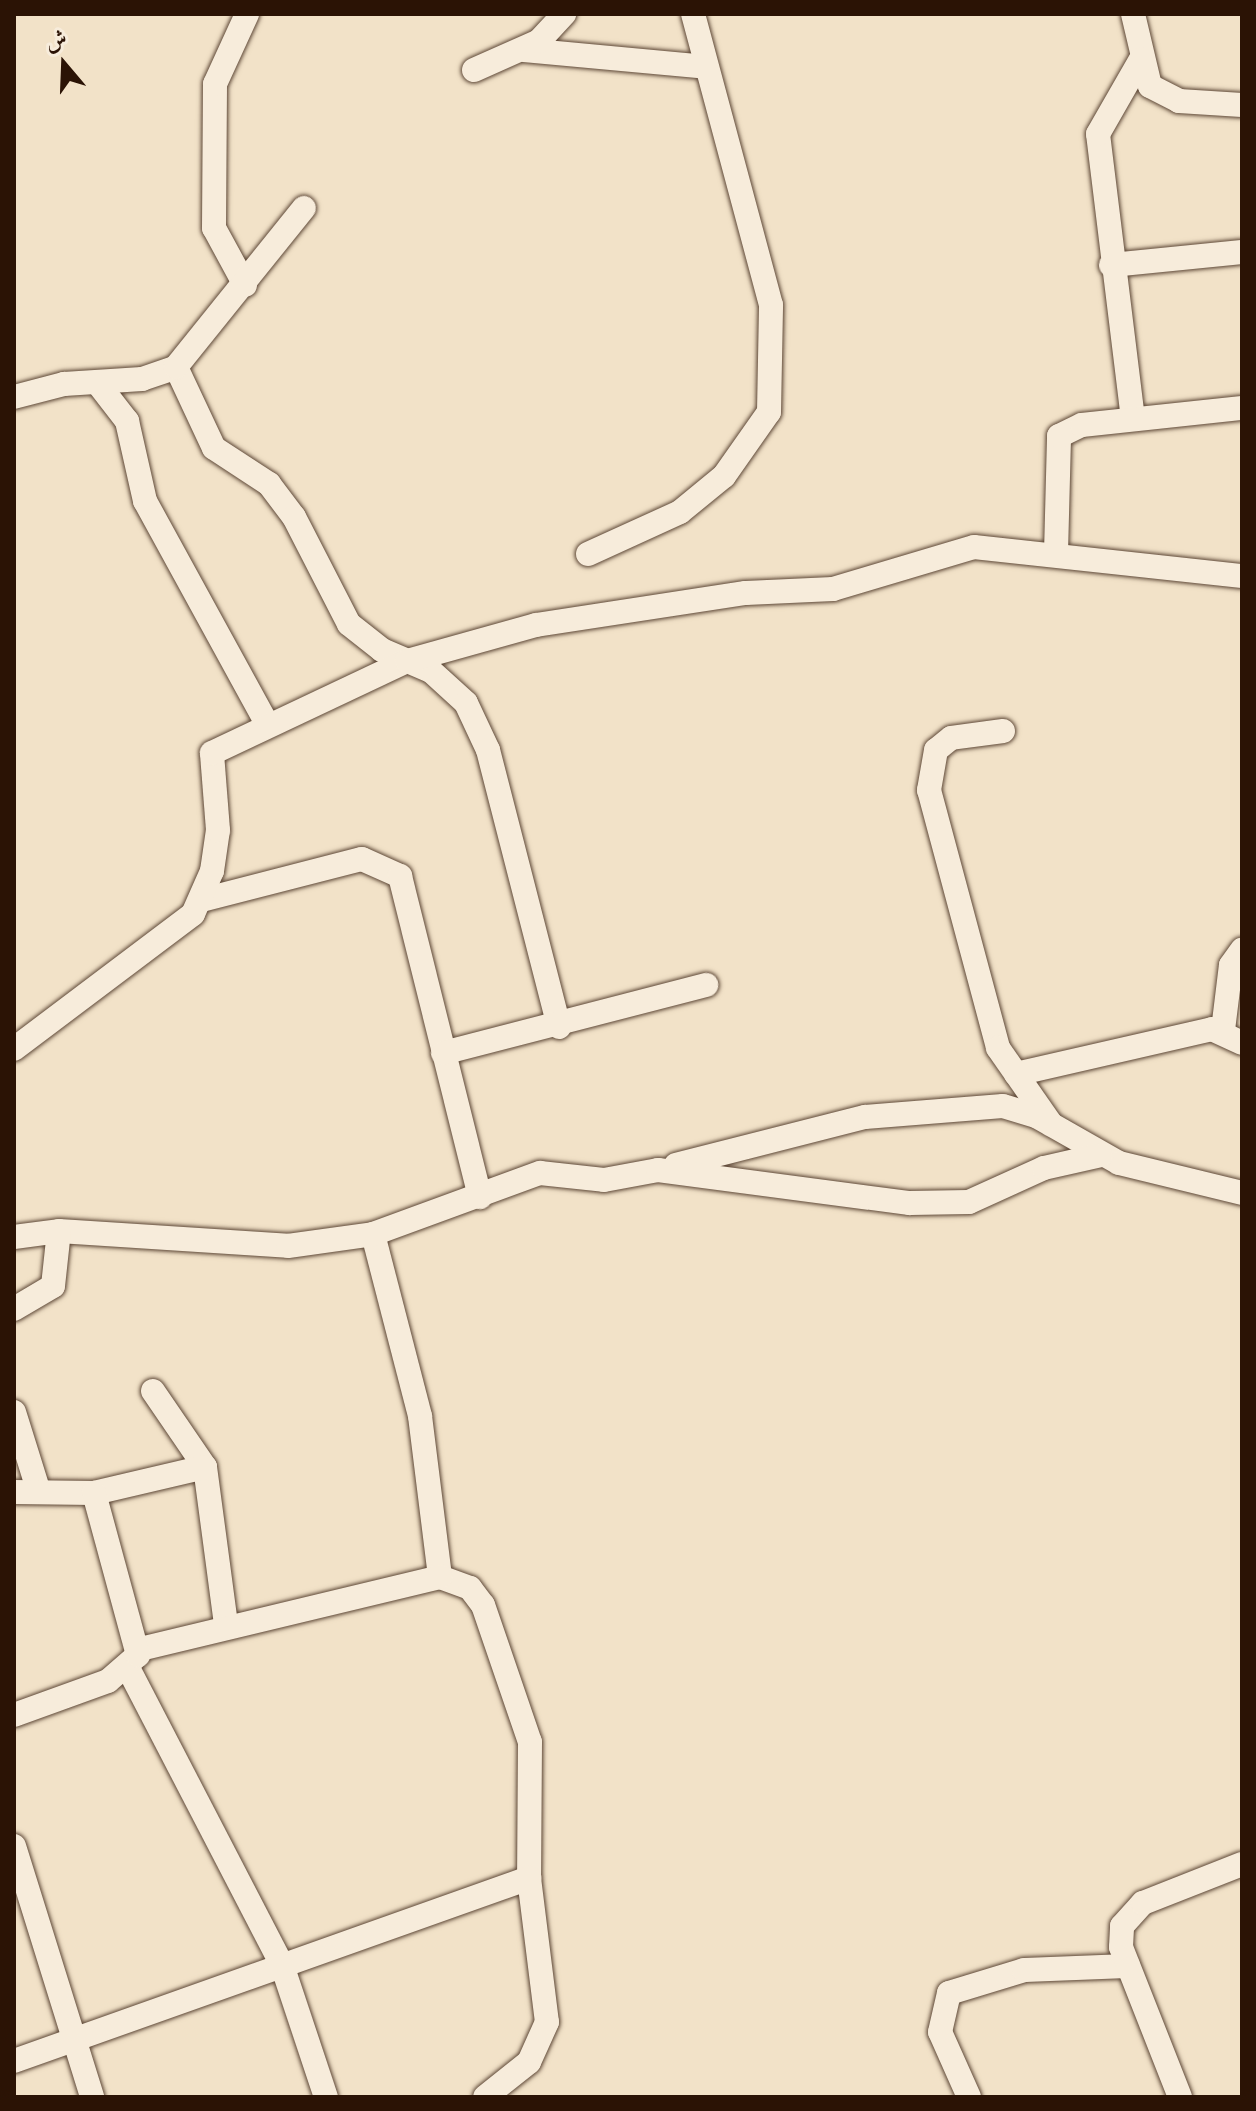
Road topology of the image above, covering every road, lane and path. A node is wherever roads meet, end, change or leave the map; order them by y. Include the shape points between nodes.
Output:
1 (247, 14) edge
2 (564, 14) edge
3 (693, 14) edge
4 (1133, 14) edge
5 (524, 50) junction
6 (1141, 59) junction
7 (706, 67) junction
8 (474, 70) dead end
9 (1242, 105) edge
10 (304, 208) dead end
11 (1242, 252) edge
12 (1111, 265) junction
13 (245, 285) junction
14 (176, 367) junction
15 (99, 385) junction
16 (14, 397) edge
17 (1242, 408) edge
18 (1133, 419) junction
19 (1056, 553) junction
20 (588, 554) dead end
21 (1242, 576) edge
22 (407, 661) junction
23 (266, 722) junction
24 (1003, 731) dead end
25 (202, 900) junction
26 (1242, 950) edge
27 (706, 985) dead end
28 (559, 1027) junction
29 (1233, 1036) edge
30 (14, 1049) edge
31 (443, 1053) junction
32 (1016, 1074) junction
33 (1051, 1124) junction
34 (1101, 1155) junction
35 (658, 1170) junction
36 (1242, 1193) edge
37 (480, 1197) junction
38 (59, 1231) junction
39 (373, 1234) junction
40 (14, 1237) edge
41 (14, 1309) edge
42 (153, 1391) dead end
43 (14, 1412) edge
44 (205, 1467) junction
45 (26, 1490) edge
46 (94, 1493) junction
47 (440, 1577) junction
48 (226, 1624) junction
49 (134, 1658) junction
50 (14, 1715) edge
51 (14, 1846) edge
52 (1242, 1864) edge
53 (529, 1878) junction
54 (282, 1965) junction
55 (1128, 1966) junction
56 (76, 2040) junction
57 (14, 2061) edge
58 (92, 2097) edge
59 (326, 2097) edge
60 (485, 2097) edge
61 (969, 2097) edge
62 (1180, 2097) edge

1 - 13 street via 215,84 214,228
2 - 5 street
3 - 7 street
4 - 6 street
5 - 7 street
5 - 8 street
6 - 9 street via 1150,86 1164,97
6 - 12 street via 1098,134
7 - 20 street via 771,305 769,412 724,476 680,512
10 - 13 street
11 - 12 street
12 - 18 street
13 - 14 street
14 - 15 street
14 - 22 street via 214,448 269,484 294,517 349,624
15 - 16 street
15 - 23 street via 127,421 145,501
17 - 18 street
18 - 19 street via 1059,436
19 - 21 street
19 - 22 street via 937,553 833,589 746,593 536,625
22 - 23 street
22 - 28 street via 451,685 483,737
23 - 25 street via 219,747 209,763 218,830
24 - 32 street via 951,738 936,750 929,779 994,1037
25 - 30 street via 169,938
25 - 31 street via 362,859 390,866 408,888
26 - 29 street via 1231,965
27 - 28 street
28 - 31 street
29 - 32 street
31 - 37 street
32 - 33 street
33 - 34 street
33 - 35 street via 1003,1106 917,1110 799,1131
34 - 35 street via 1044,1168 969,1202 910,1203
34 - 36 street
35 - 37 street via 604,1180 525,1175
37 - 39 street
38 - 39 street via 267,1248
38 - 40 street
38 - 41 street via 53,1286
39 - 47 street via 420,1416
42 - 44 street
43 - 45 street
44 - 46 street
44 - 48 street
45 - 46 street
46 - 49 street
47 - 48 street
47 - 53 street via 477,1594 527,1725
48 - 49 street
49 - 50 street
49 - 54 street
51 - 56 street
52 - 55 street via 1134,1909 1120,1936
53 - 54 street
53 - 60 street via 547,2022 529,2062
54 - 56 street
54 - 59 street
55 - 61 street via 1024,1970 949,1993 940,2032
55 - 62 street
56 - 57 street
56 - 58 street

